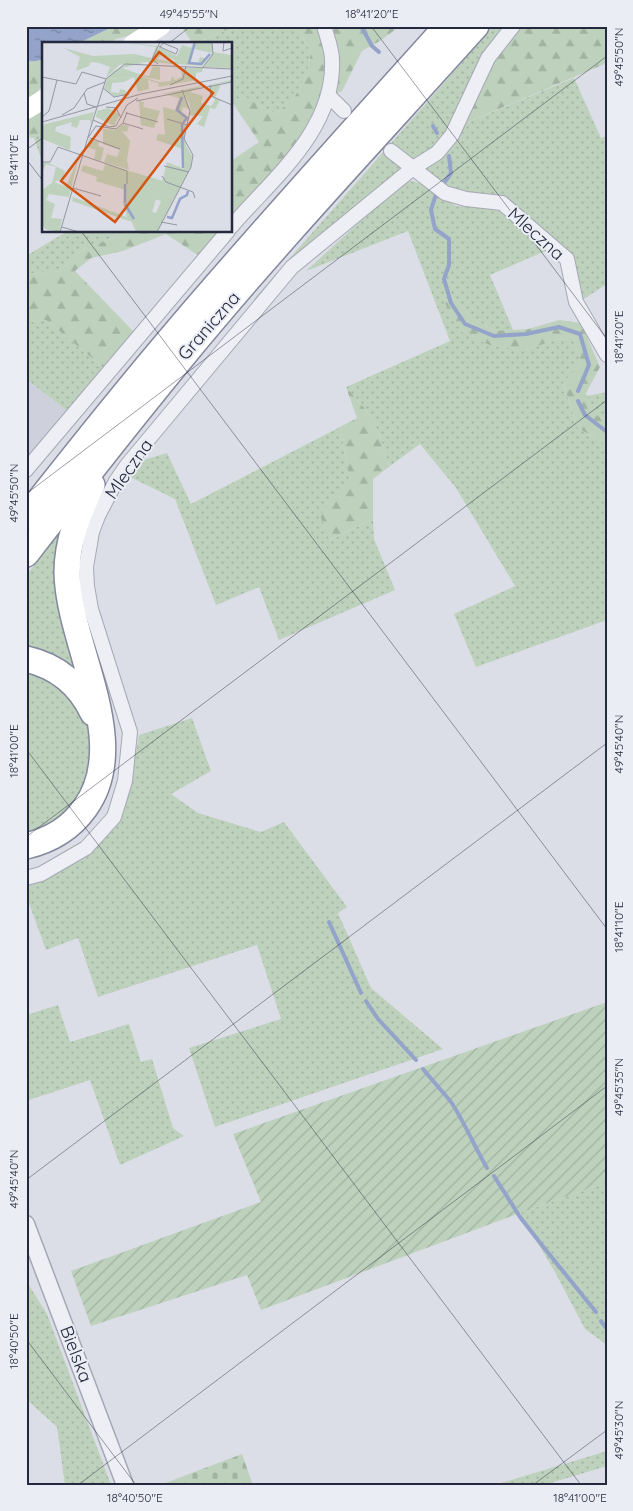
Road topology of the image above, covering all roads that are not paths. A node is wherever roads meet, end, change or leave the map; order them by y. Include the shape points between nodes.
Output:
1 (161, 26) edge
2 (324, 26) edge
3 (447, 26) edge
4 (476, 26) edge
5 (513, 26) edge
6 (136, 42) edge
7 (329, 96) junction
8 (42, 100) edge
9 (26, 110) edge
10 (348, 121) junction
11 (392, 151) dead end
12 (413, 168) junction
13 (232, 226) edge
14 (227, 232) edge
15 (607, 355) edge
16 (113, 442) junction
17 (26, 470) edge
18 (26, 517) edge
19 (26, 554) edge
20 (26, 659) edge
21 (102, 739) junction
22 (26, 846) edge
23 (26, 878) edge
24 (26, 1224) edge
25 (125, 1485) edge

1 - 6 main road
2 - 7 street via 332,59
3 - 10 highway, Graniczna
4 - 16 highway, Graniczna via 250,278
5 - 12 street via 488,58 452,135 436,153
7 - 10 street
7 - 13 street via 301,150
8 - 9 main road
10 - 18 highway, Graniczna
11 - 12 street, Mleczna
12 - 15 street, Mleczna via 445,193 502,203 567,259 576,302
12 - 23 street, Mleczna via 292,267 128,465 107,497 92,532 86,567 87,586 91,609 130,732 125,781 114,817 86,848 41,874
14 - 17 street
16 - 19 highway, Graniczna
16 - 21 highway via 80,510 68,553 67,572 70,606 93,686
20 - 21 highway via 51,667 82,693 98,723
21 - 22 highway via 101,773 89,804 63,831
24 - 25 street, Bielska

